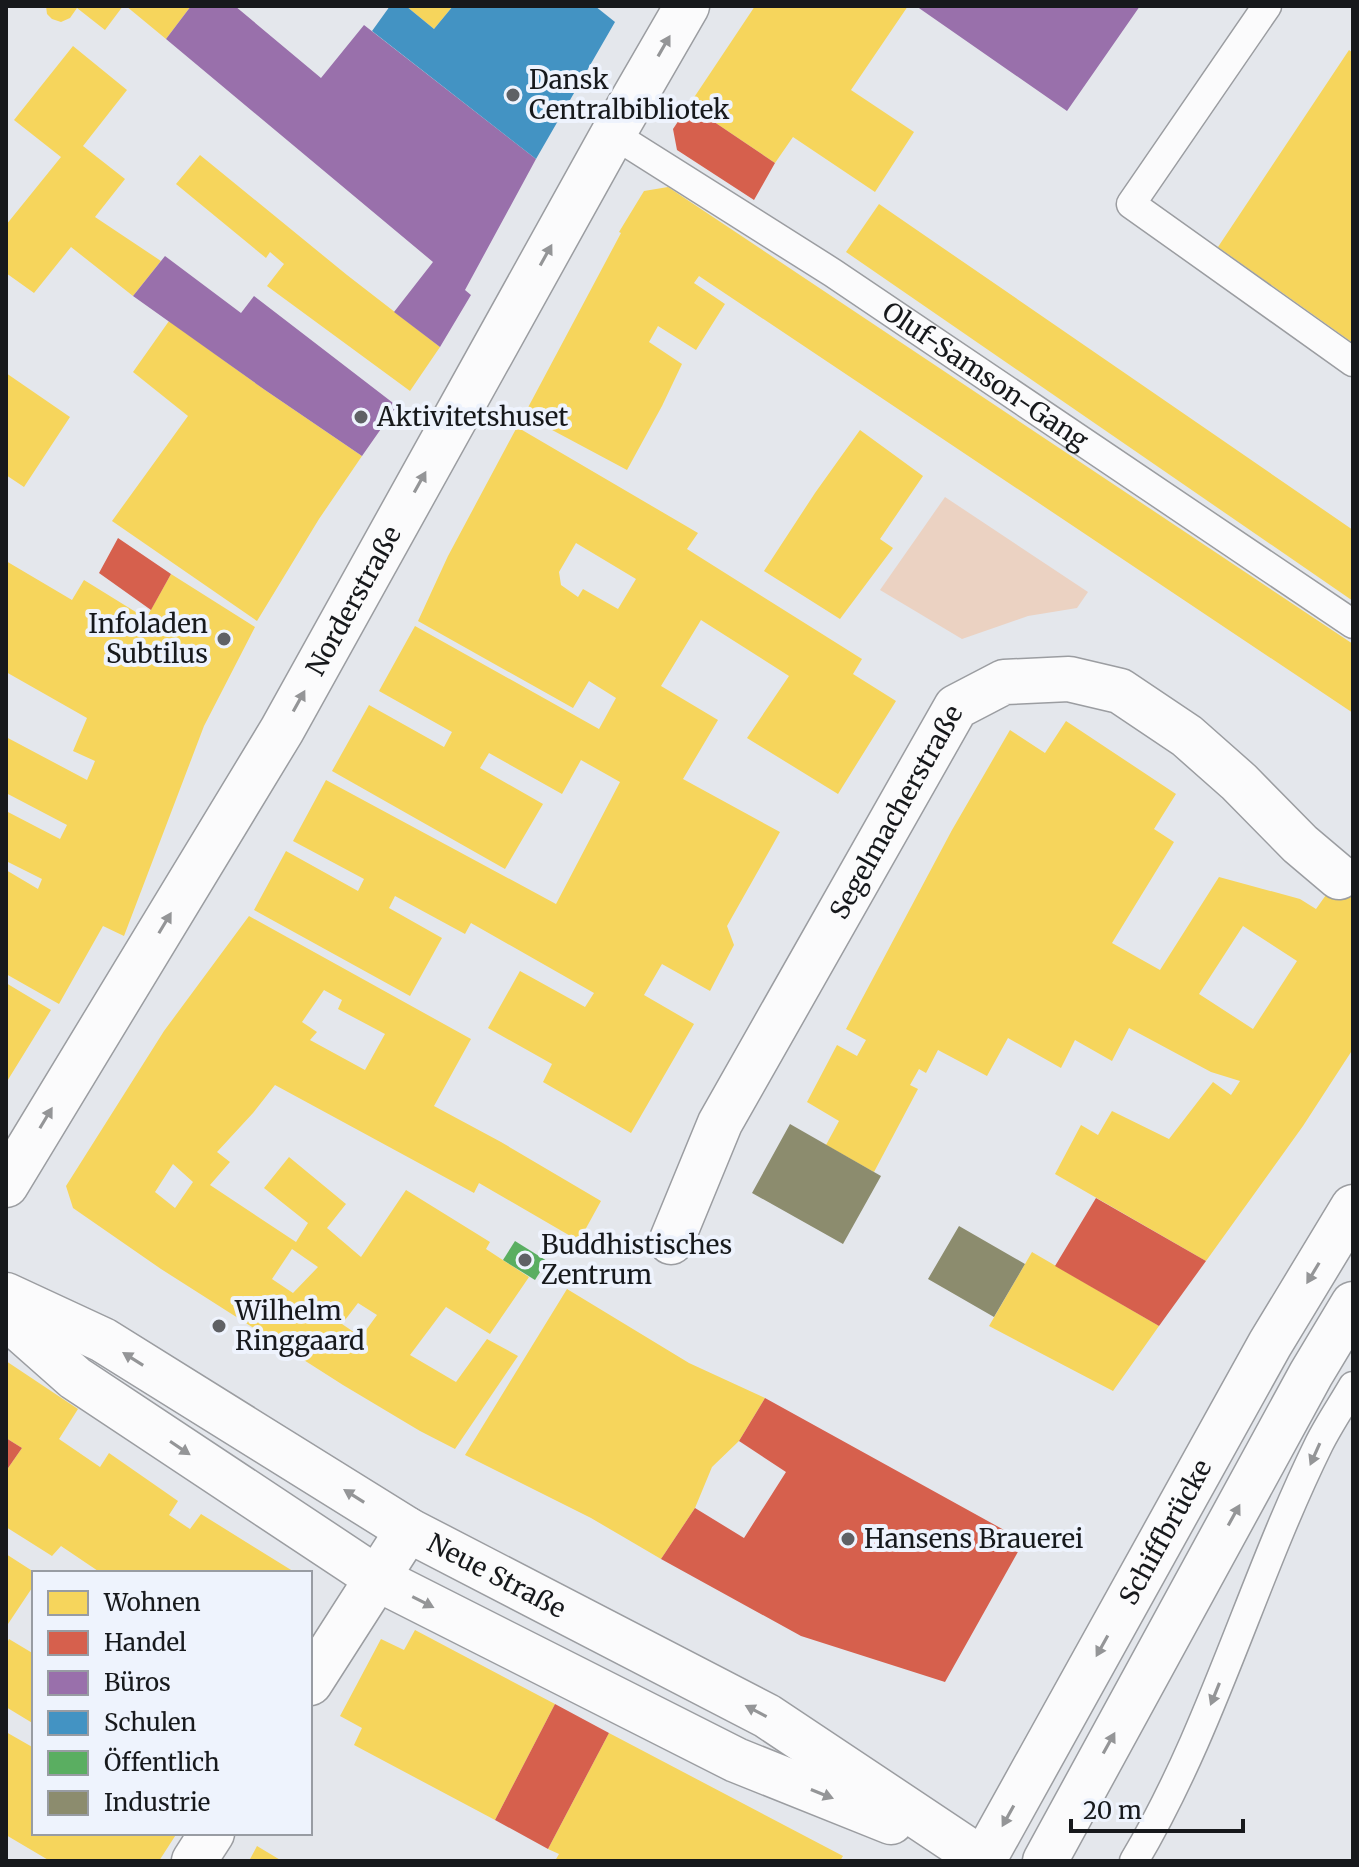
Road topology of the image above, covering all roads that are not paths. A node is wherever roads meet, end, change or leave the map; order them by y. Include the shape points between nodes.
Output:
1 (687, 6) edge
2 (1267, 6) edge
3 (613, 134) junction
4 (1353, 362) edge
5 (1353, 624) edge
6 (1339, 877) dead end
7 (6, 1185) edge
8 (1353, 1207) edge
9 (671, 1242) dead end
10 (6, 1295) edge
11 (1353, 1304) edge
12 (6, 1317) edge
13 (1353, 1386) edge
14 (408, 1530) junction
15 (378, 1579) junction
16 (312, 1680) edge
17 (211, 1835) edge
18 (194, 1861) edge
19 (984, 1861) edge
20 (1045, 1861) edge
21 (1134, 1861) edge

3 -> 1 main road, Norderstraße
2 - 4 lane via 1131,204
3 - 5 lane, Oluf-Samson-Gang via 833,273
7 -> 3 main road, Norderstraße via 282,730
6 - 9 main road, Segelmacherstraße via 1187,736 1120,691 1069,679 1004,682 956,707 720,1123
8 -> 19 main road, Schiffbrücke via 1270,1344
14 -> 10 main road, Neue Straße via 103,1340
20 -> 11 main road, Schiffbrücke
12 -> 15 main road via 75,1378
13 -> 21 lane via 1320,1442 1207,1715
14 - 15 main road
19 -> 14 main road, Neue Straße via 767,1716
15 - 16 main road
15 -> 19 main road via 736,1760
17 - 18 main road

